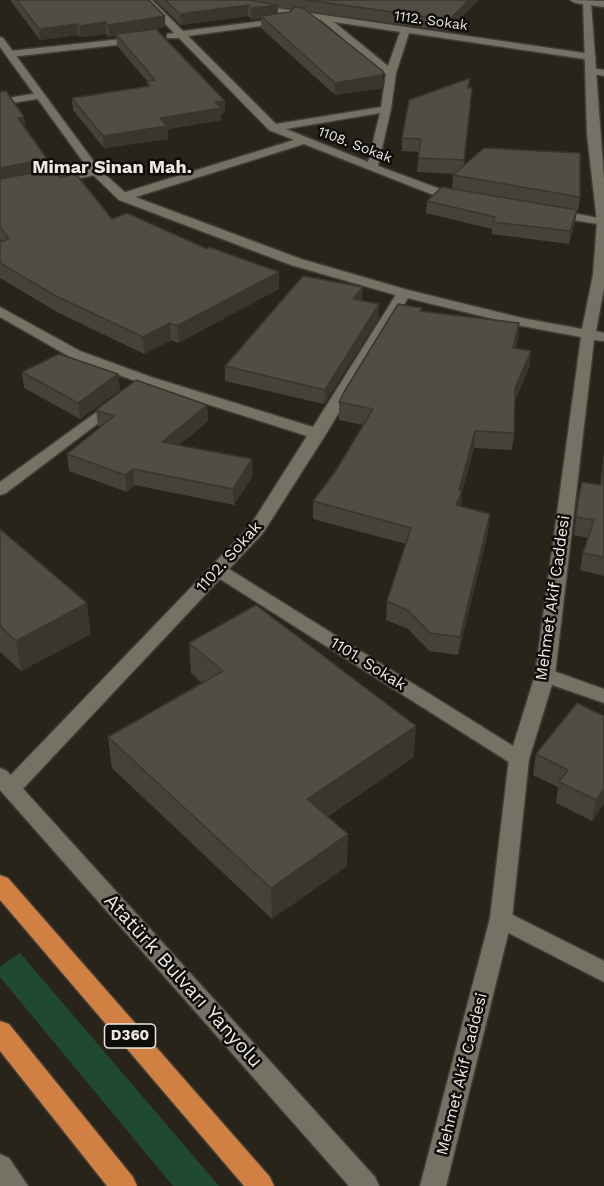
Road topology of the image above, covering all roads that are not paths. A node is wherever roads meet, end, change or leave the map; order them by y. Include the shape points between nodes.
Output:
1 (147, 0) edge
2 (594, 1) edge
3 (243, 6) edge
4 (311, 16) junction
5 (324, 18) junction
6 (405, 32) junction
7 (179, 35) junction
8 (0, 40) edge
9 (10, 54) junction
10 (595, 67) edge
11 (392, 73) junction
12 (39, 96) junction
13 (0, 102) edge
14 (386, 109) junction
15 (273, 128) junction
16 (599, 135) edge
17 (303, 141) junction
18 (372, 168) junction
19 (96, 172) junction
20 (43, 182) edge
21 (123, 197) junction
22 (475, 200) edge
23 (545, 212) edge
24 (603, 226) edge
25 (404, 293) junction
26 (0, 312) edge
27 (596, 336) edge
28 (146, 380) junction
29 (318, 434) junction
30 (0, 490) edge
31 (218, 570) junction
32 (545, 675) junction
33 (604, 696) edge
34 (519, 759) junction
35 (5, 782) edge
36 (0, 884) edge
37 (501, 918) junction
38 (604, 972) edge
39 (0, 1032) edge
40 (0, 1167) edge
41 (15, 1186) edge
42 (124, 1186) edge
43 (261, 1186) edge
44 (366, 1186) edge
45 (433, 1186) edge

1 - 7 street, 1108. Sokak
2 - 10 street, Mehmet Akif Caddesi
3 - 4 street, 1112. Sokak
4 - 5 street, 1112. Sokak
4 - 7 street
5 - 6 street, 1112. Sokak
5 - 11 street
6 - 10 street, 1112. Sokak
6 - 11 street
7 - 9 street
7 - 15 street, 1108. Sokak
8 - 9 street
9 - 12 street
10 - 16 street, Mehmet Akif Caddesi
11 - 14 street
12 - 13 street
12 - 19 street
14 - 15 street
14 - 18 street
15 - 17 street, 1108. Sokak
16 - 24 street, Mehmet Akif Caddesi
17 - 18 street, 1108. Sokak
17 - 21 street
18 - 22 street, 1108. Sokak via 440,193
19 - 20 street
19 - 21 street
21 - 25 street via 296,262
23 - 24 street
24 - 27 street, Mehmet Akif Caddesi
25 - 27 street
25 - 29 street, 1102. Sokak
26 - 28 street via 75,354
27 - 32 street, Mehmet Akif Caddesi
28 - 29 street
28 - 30 street
29 - 31 street, 1102. Sokak via 257,529
31 - 34 street, 1101. Sokak
31 - 35 street, 1102. Sokak
32 - 33 street
32 - 34 street, Mehmet Akif Caddesi
34 - 37 street, Mehmet Akif Caddesi
35 - 44 street, Atatürk Bulvarı Yanyolu
36 - 43 highway, D360
37 - 38 street
37 - 45 street, Mehmet Akif Caddesi
39 - 42 highway
40 - 41 street

